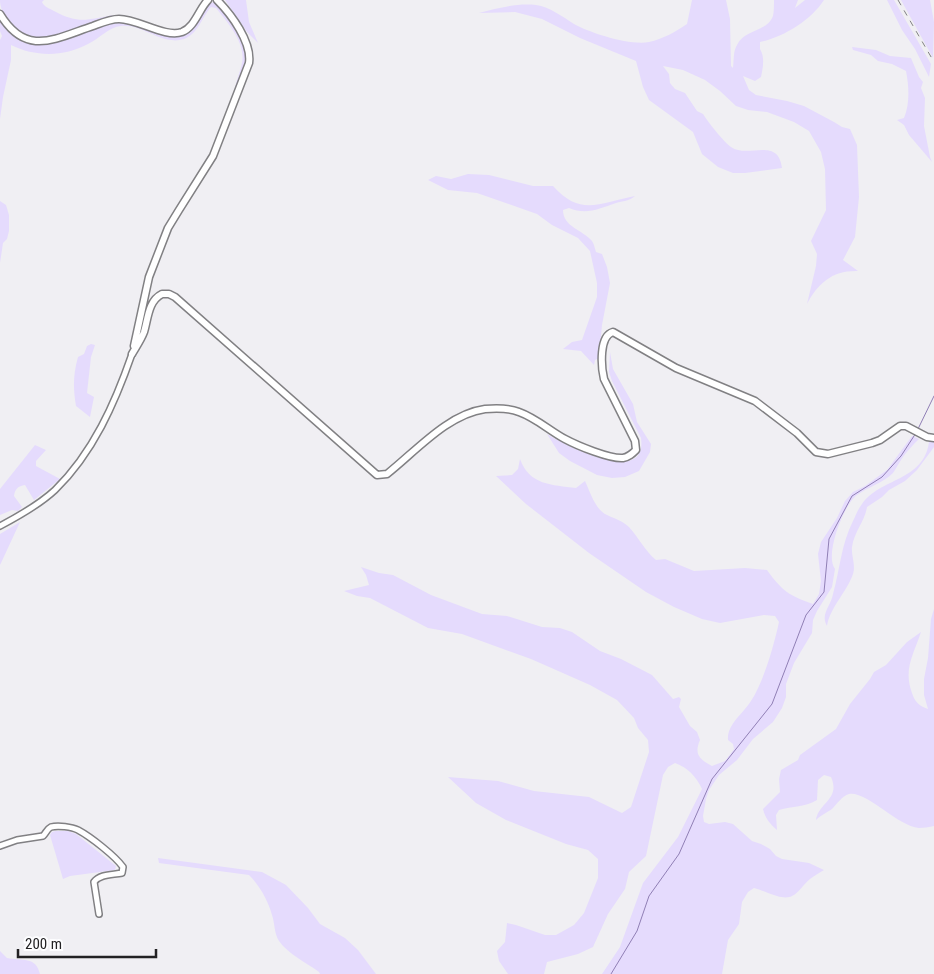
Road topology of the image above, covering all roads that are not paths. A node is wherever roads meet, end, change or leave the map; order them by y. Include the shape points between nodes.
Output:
1 (208, 0) edge
2 (217, 0) edge
3 (0, 14) edge
4 (132, 354) junction
5 (934, 438) edge
6 (0, 526) edge
7 (0, 846) edge
8 (99, 914) dead end

1 - 3 street via 191,26 177,33 115,20 34,42 10,30
2 - 4 street via 247,42 249,63 213,156 168,228 149,278
4 - 5 street via 143,334 154,299 162,294 172,295 381,475 387,474 455,419 492,408 521,413 566,440 591,450 617,458 629,456 636,450 635,440 604,379 602,368 605,338 613,332 676,368 755,401 816,452 828,454 880,440 900,426
4 - 6 street via 112,407 75,466 54,490
7 - 8 street via 43,836 54,827 80,832 123,867 122,873 101,877 94,882

